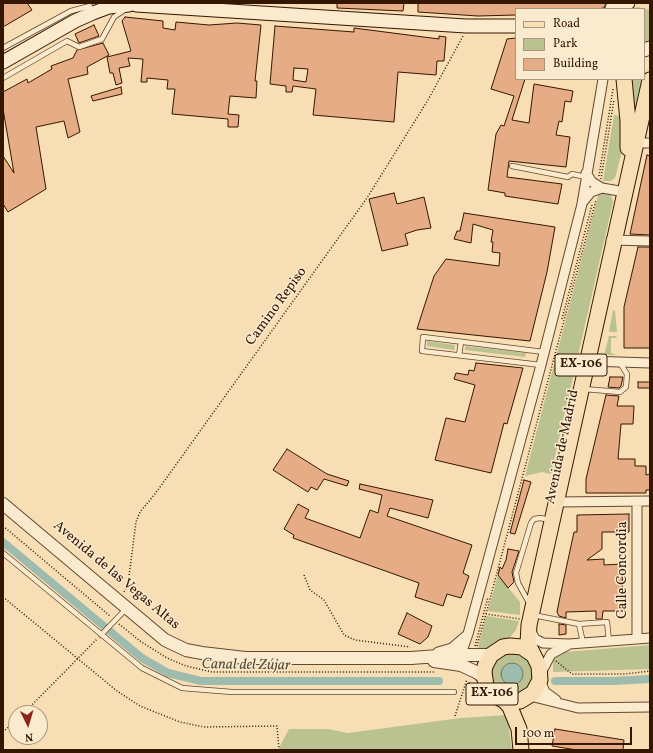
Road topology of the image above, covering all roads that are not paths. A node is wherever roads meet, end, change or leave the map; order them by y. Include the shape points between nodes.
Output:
1 (183, 3) edge
2 (89, 4) edge
3 (133, 4) edge
4 (208, 8) junction
5 (73, 16) junction
6 (515, 26) edge
7 (3, 48) edge
8 (3, 62) edge
9 (3, 78) edge
10 (603, 80) edge
11 (650, 80) edge
12 (620, 83) edge
13 (643, 143) edge
14 (512, 166) dead end
15 (586, 175) junction
16 (600, 188) junction
17 (622, 191) junction
18 (582, 204) junction
19 (611, 240) junction
20 (650, 241) edge
21 (461, 342) junction
22 (544, 352) junction
23 (459, 355) junction
24 (588, 361) junction
25 (619, 362) junction
26 (650, 363) edge
27 (541, 364) junction
28 (582, 389) junction
29 (557, 502) junction
30 (637, 502) junction
31 (650, 502) edge
32 (3, 504) edge
33 (550, 520) junction
34 (3, 553) edge
35 (123, 604) junction
36 (528, 615) junction
37 (579, 624) junction
38 (468, 634) junction
39 (101, 635) junction
40 (650, 638) edge
41 (636, 639) junction
42 (609, 641) junction
43 (583, 643) junction
44 (569, 644) junction
45 (510, 646) junction
46 (411, 653) junction
47 (532, 654) junction
48 (491, 655) junction
49 (467, 657) junction
50 (540, 677) junction
51 (484, 678) junction
52 (454, 692) dead end
53 (528, 697) junction
54 (505, 702) junction
55 (568, 706) junction
56 (650, 707) edge
57 (519, 729) junction
58 (521, 750) edge

1 - 4 main road
2 - 5 main road
3 - 4 main road
3 - 5 main road via 109,6
3 - 9 lane via 114,17 102,39 79,47 67,42
4 - 6 main road via 466,26
5 - 7 lane
5 - 8 main road
10 - 15 street
11 - 13 main road, Avenida de Madrid / EX-106
12 - 17 main road, Avenida de Madrid / EX-106 via 629,137
13 - 17 main road, Avenida de Madrid / EX-106
14 - 15 lane via 568,177 572,174
15 - 16 street
15 - 18 street
16 - 17 street
16 - 18 street via 587,196
17 - 19 main road, Avenida de Madrid / EX-106
18 - 22 street
19 - 20 street
19 - 24 main road, Avenida de Madrid / EX-106
19 - 33 main road, Avenida de Madrid / EX-106
21 - 22 lane
21 - 23 lane
21 - 23 lane via 424,337 422,351
22 - 27 street
23 - 27 lane
24 - 25 street
24 - 28 main road, Avenida de Madrid / EX-106
25 - 26 street
25 - 28 lane via 627,374 626,387 620,392
27 - 38 street
28 - 29 main road, Avenida de Madrid / EX-106
29 - 30 street
29 - 33 main road, Avenida de Madrid / EX-106
30 - 31 street
30 - 41 street, Calle Concordia
32 - 35 street, Avenida de las Vegas Altas
33 - 36 main road, Avenida de Madrid / EX-106
33 - 36 lane via 534,519 531,523 516,572
34 - 39 lane
35 - 39 lane
35 - 46 street, Avenida de las Vegas Altas via 165,640 186,650 202,653 245,658 361,657
36 - 37 lane
36 - 44 street via 533,636 538,641
36 - 45 main road, Avenida de Madrid / EX-106
36 - 47 main road, EX-106 via 528,644
37 - 42 lane via 608,622
37 - 43 lane
38 - 46 street via 444,651
38 - 49 street
39 - 52 lane via 142,668 182,688 232,692
40 - 41 street
41 - 42 street
42 - 43 street
43 - 44 street
44 - 50 street via 551,654
45 - 47 main road via 522,647
45 - 48 main road via 496,650
46 - 49 street, Avenida de las Vegas Altas
47 - 50 main road, EX-106 via 539,666
48 - 49 street, Avenida de las Vegas Altas
48 - 51 main road, EX-106 via 485,666
49 - 51 street
50 - 53 main road, EX-106 via 536,689
50 - 55 street via 545,692
51 - 54 main road, EX-106 via 491,693
53 - 54 main road, EX-106 via 520,701
53 - 55 street
53 - 57 main road, EX-106 via 521,712
54 - 57 main road, EX-106 via 510,707
55 - 56 street via 587,709
57 - 58 main road, EX-106

